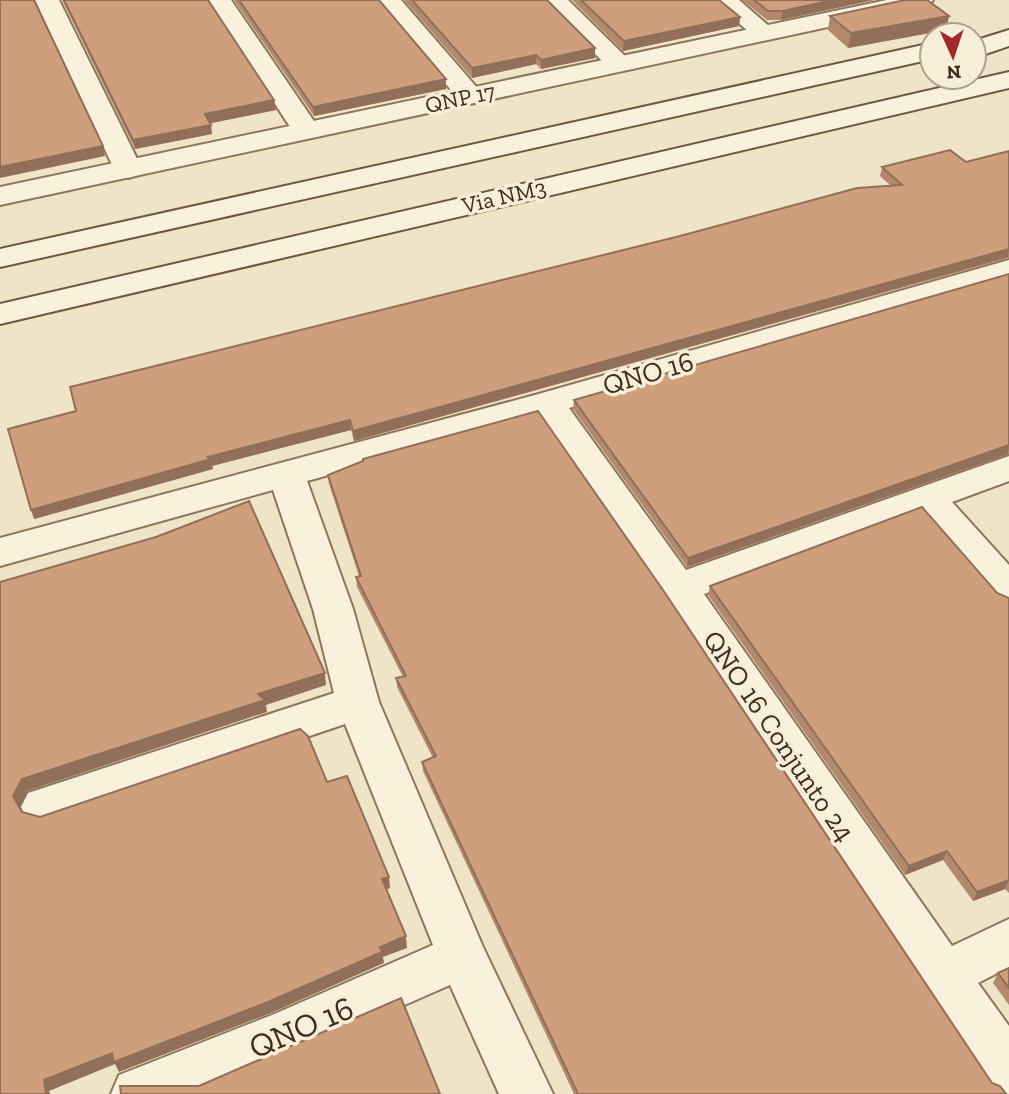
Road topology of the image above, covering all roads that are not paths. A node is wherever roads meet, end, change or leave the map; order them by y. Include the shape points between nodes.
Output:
1 (47, 0) edge
2 (219, 0) edge
3 (388, 0) edge
4 (554, 0) edge
5 (724, 0) edge
6 (903, 2) edge
7 (765, 33) junction
8 (1009, 36) edge
9 (988, 40) edge
10 (988, 44) edge
11 (918, 54) edge
12 (620, 64) junction
13 (918, 64) edge
14 (1009, 80) edge
15 (470, 96) junction
16 (709, 100) junction
17 (832, 119) junction
18 (306, 130) junction
19 (128, 169) junction
20 (0, 196) edge
21 (487, 201) junction
22 (0, 258) edge
23 (1009, 269) edge
24 (0, 314) edge
25 (547, 403) junction
26 (1009, 468) edge
27 (286, 474) junction
28 (927, 498) junction
29 (0, 552) edge
30 (678, 588) junction
31 (1009, 591) edge
32 (358, 702) junction
33 (44, 807) dead end
34 (1009, 942) edge
35 (462, 956) junction
36 (942, 976) junction
37 (1009, 1071) edge
38 (138, 1094) edge
39 (526, 1094) edge

1 - 19 street
2 - 18 street
3 - 15 street
4 - 12 street
5 - 7 street
6 - 7 street, QNP 17
7 - 12 street, QNP 17
8 - 9 street
8 - 10 street
11 - 16 street, Via NM3
12 - 15 street, QNP 17
13 - 17 street via 792,93 783,102 797,117
14 - 17 street, Via NM3
15 - 18 street, QNP 17
16 - 21 street via 741,107 747,121 736,128 595,161
16 - 22 street, Via NM3
17 - 21 street, Via NM3
18 - 19 street, QNP 17
19 - 20 street, QNP 17
21 - 24 street, Via NM3
23 - 25 street, QNO 16
25 - 27 street, QNO 16
25 - 30 street, QNO 16 Conjunto 24
26 - 28 street
27 - 29 street, QNO 16
27 - 32 street via 333,609
28 - 30 street
28 - 31 street
30 - 36 street, QNO 16 Conjunto 24
32 - 33 street
32 - 35 street
34 - 36 street
35 - 38 street, QNO 16
35 - 39 street
36 - 37 street, QNO 16 Conjunto 24

